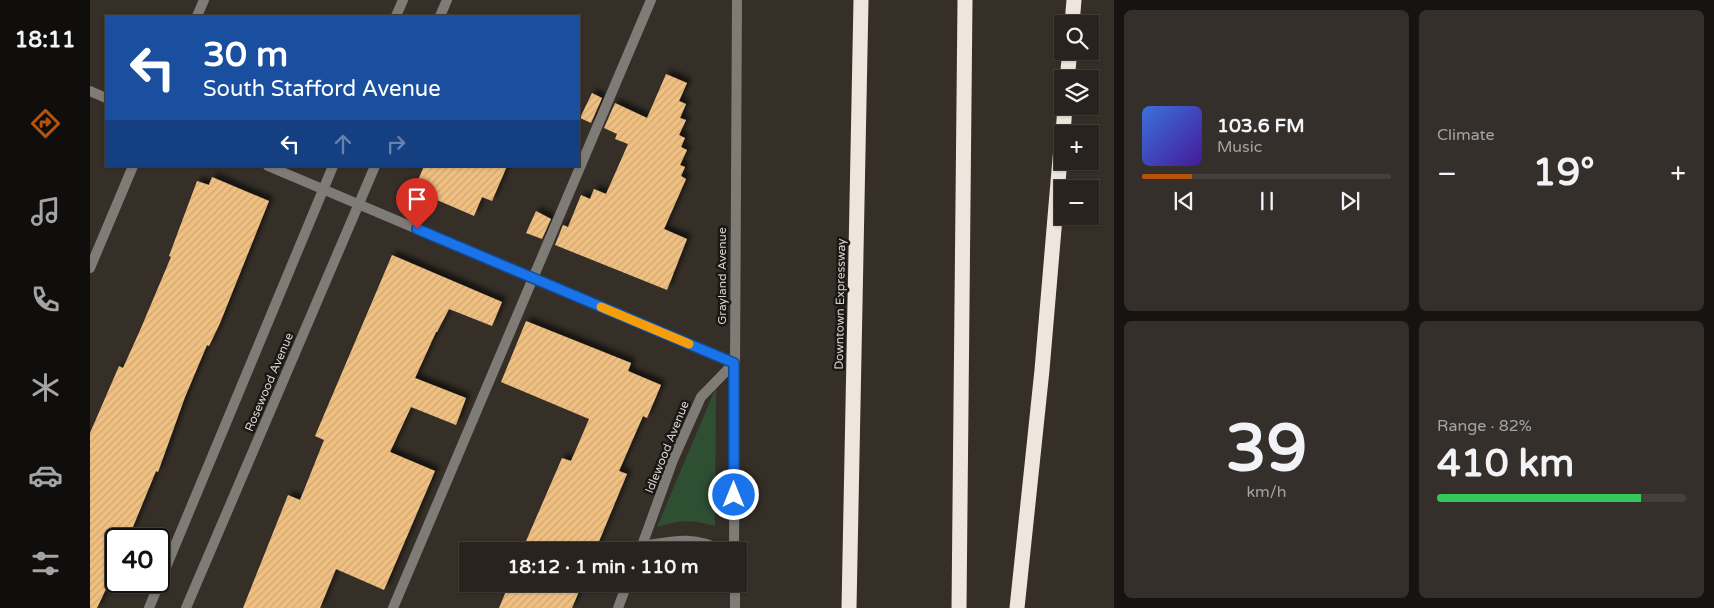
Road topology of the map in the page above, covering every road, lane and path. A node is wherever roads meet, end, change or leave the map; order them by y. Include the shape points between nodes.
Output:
1 (204, 0) edge
2 (403, 0) edge
3 (447, 0) edge
4 (651, 0) edge
5 (737, 0) edge
6 (861, 0) edge
7 (965, 0) edge
8 (1074, 0) edge
9 (197, 15) edge
10 (396, 15) edge
11 (440, 15) edge
12 (1073, 15) edge
13 (90, 91) edge
14 (105, 98) edge
15 (133, 167) edge
16 (270, 167) edge
17 (333, 167) edge
18 (375, 167) edge
19 (1060, 170) edge
20 (324, 190) junction
21 (358, 204) junction
22 (90, 268) edge
23 (534, 279) junction
24 (734, 363) junction
25 (644, 542) edge
26 (681, 542) edge
27 (704, 542) edge
28 (734, 542) edge
29 (624, 592) edge
30 (735, 592) edge
31 (149, 608) edge
32 (186, 608) edge
33 (394, 608) edge
34 (618, 608) edge
35 (735, 608) edge
36 (848, 608) edge
37 (959, 608) edge
38 (1017, 608) edge

1 - 9 street
2 - 10 street
3 - 11 street
4 - 23 street
5 - 24 street, Grayland Avenue
6 - 36 highway, Downtown Expressway
7 - 37 highway
8 - 12 highway
13 - 14 street
15 - 22 street
16 - 20 street
17 - 20 street, Rosewood Avenue
18 - 21 street, Rosewood Avenue
19 - 38 highway
20 - 21 street
20 - 31 street, Rosewood Avenue
21 - 23 street
21 - 32 street, Rosewood Avenue
23 - 24 street
23 - 33 street
24 - 25 street, Idlewood Avenue via 701,397 673,460
24 - 28 street, Grayland Avenue
26 - 27 street
29 - 34 street
30 - 35 street

